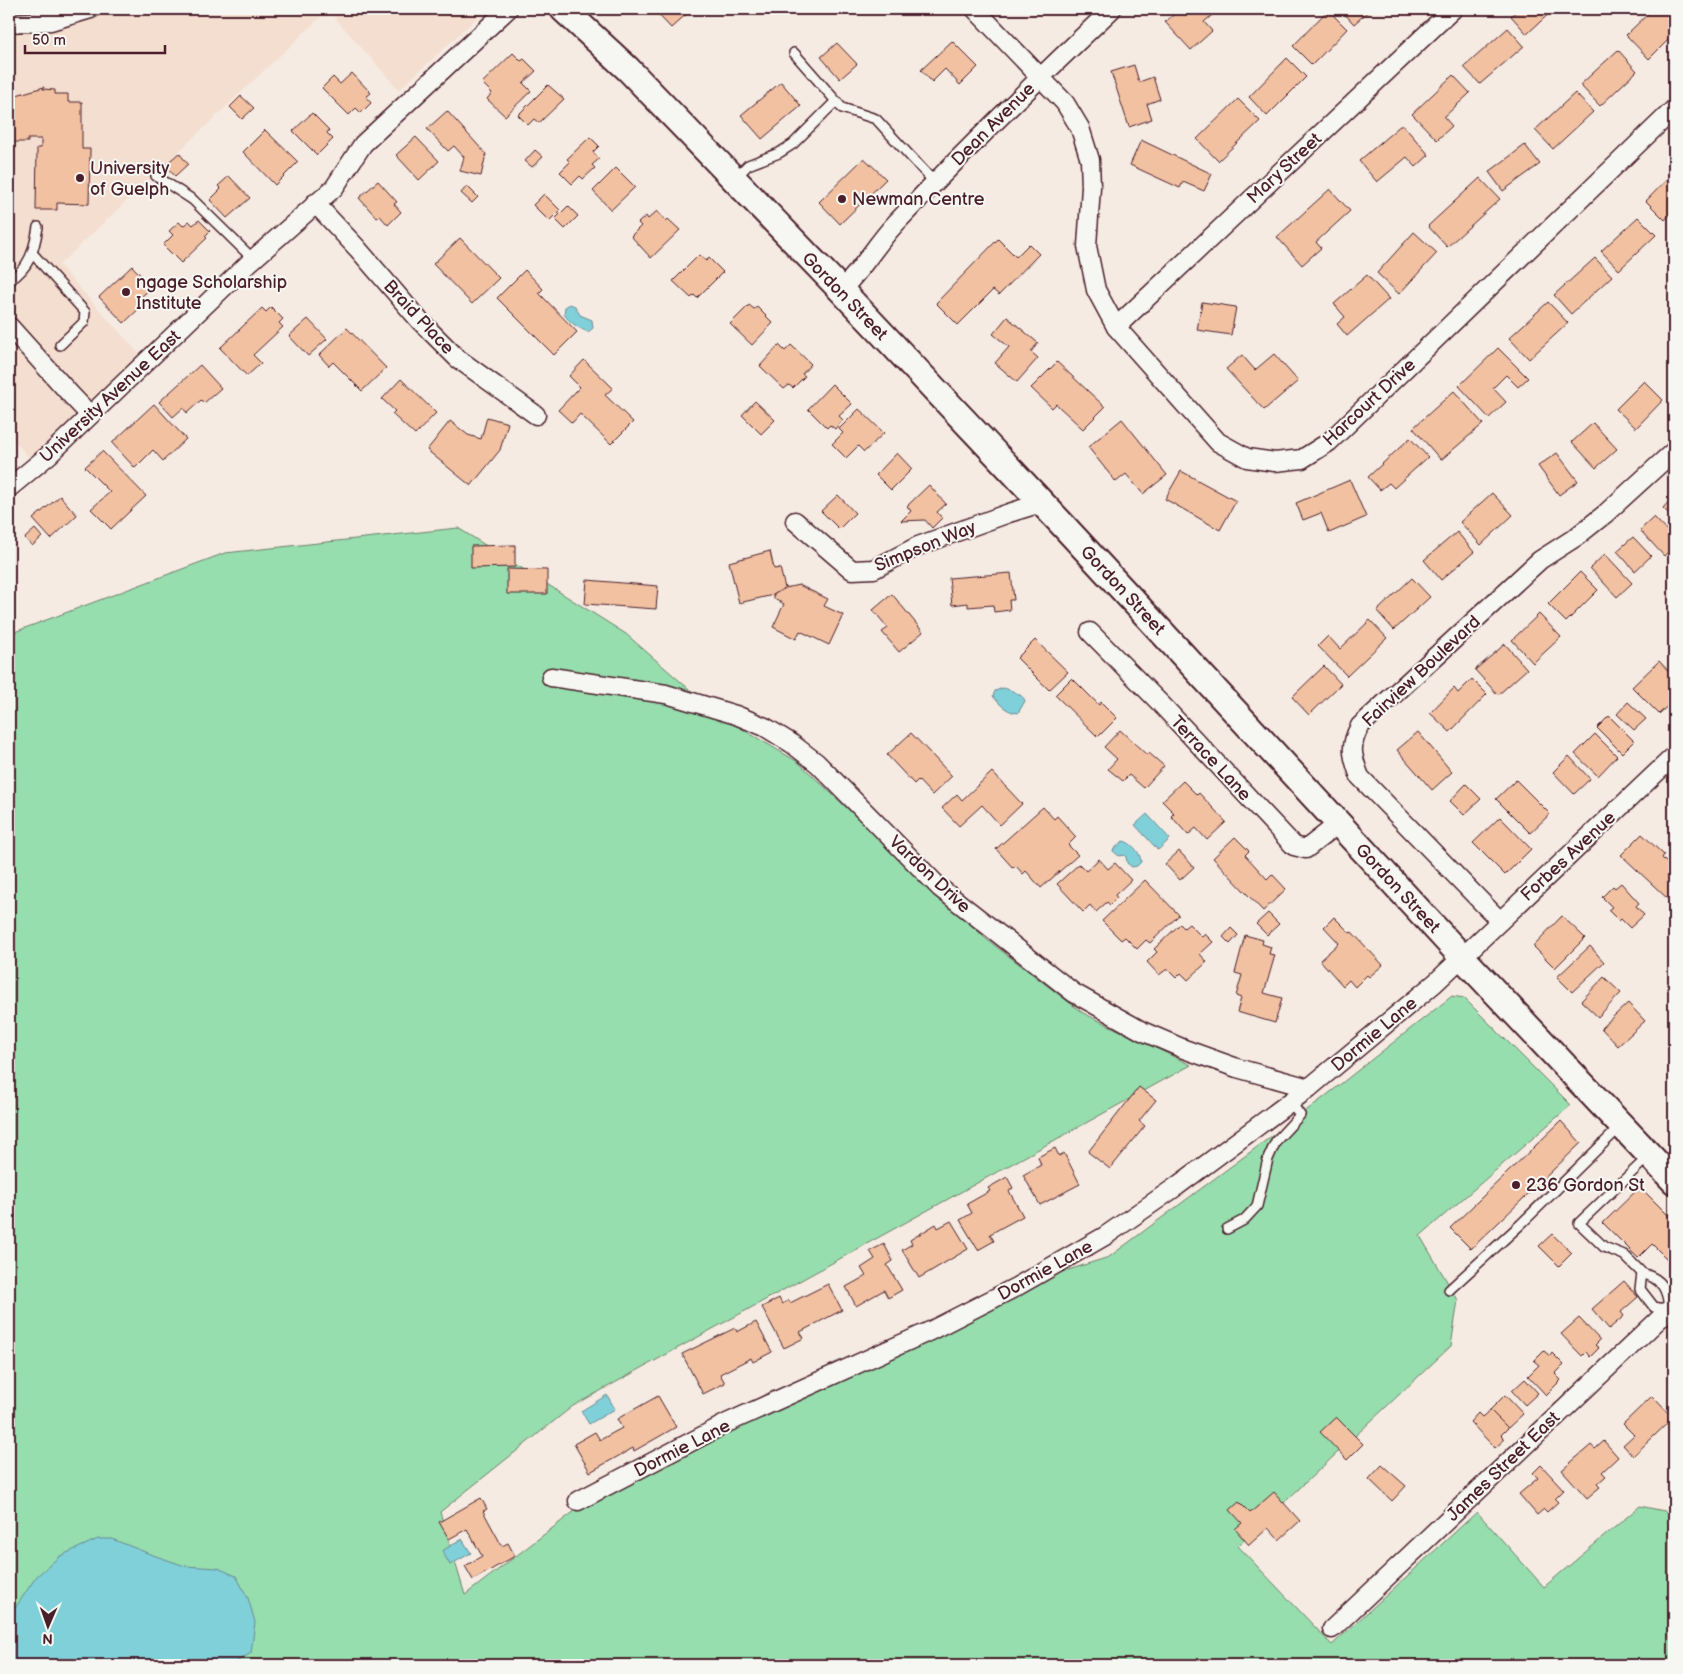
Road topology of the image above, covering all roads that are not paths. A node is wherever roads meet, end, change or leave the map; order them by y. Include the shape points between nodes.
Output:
1 (92, 9) edge
2 (508, 9) edge
3 (563, 9) edge
4 (975, 9) edge
5 (1112, 9) edge
6 (1453, 9) edge
7 (9, 23) edge
8 (794, 53) dead end
9 (1040, 77) junction
10 (836, 100) junction
11 (1674, 109) edge
12 (156, 176) dead end
13 (733, 180) junction
14 (935, 183) junction
15 (315, 203) junction
16 (38, 227) dead end
17 (32, 254) junction
18 (254, 260) junction
19 (9, 281) edge
20 (841, 290) junction
21 (9, 326) edge
22 (1116, 327) junction
23 (60, 345) dead end
24 (90, 415) junction
25 (536, 415) dead end
26 (1674, 451) edge
27 (9, 488) edge
28 (1041, 503) junction
29 (795, 521) dead end
30 (1090, 632) dead end
31 (551, 677) dead end
32 (1674, 756) edge
33 (1338, 824) junction
34 (1500, 921) junction
35 (1462, 957) junction
36 (1309, 1088) junction
37 (1290, 1101) junction
38 (1622, 1125) junction
39 (1650, 1155) junction
40 (1674, 1181) edge
41 (1227, 1229) dead end
42 (1642, 1273) junction
43 (1449, 1290) dead end
44 (1672, 1307) edge
45 (578, 1502) dead end
46 (1332, 1629) dead end

1 - 7 street via 51,21
2 - 15 street, University Avenue East via 363,144 338,184
3 - 13 main road, Gordon Street via 628,69
4 - 9 street, Harcourt Drive
5 - 9 street, Dean Avenue
6 - 22 street, Mary Street
8 - 10 lane
9 - 14 street, Dean Avenue
9 - 22 street, Harcourt Drive via 1065,103 1075,119 1090,160 1087,246 1096,290
10 - 13 lane via 793,144 748,165
10 - 14 lane via 842,108 876,119
11 - 22 street, Harcourt Drive via 1329,442 1302,459 1274,462 1247,458 1218,442
12 - 18 lane via 193,200
13 - 20 main road, Gordon Street
14 - 20 street, Dean Avenue via 894,224 855,277
15 - 18 street, University Avenue East
15 - 25 street, Braid Place via 457,358
16 - 17 lane
17 - 19 lane via 18,275
17 - 23 lane via 85,312 84,322
18 - 24 street, University Avenue East
20 - 28 main road, Gordon Street
21 - 24 street
24 - 27 street, University Avenue East
26 - 34 street, Fairview Boulevard via 1606,514 1540,560 1360,726 1354,738 1352,756 1360,777
28 - 29 street, Simpson Way via 918,546 874,569 852,570
28 - 33 main road, Gordon Street
30 - 33 street, Terrace Lane via 1294,846 1306,848
31 - 36 street, Vardon Drive via 666,694 765,727 816,763 940,888 1074,993 1184,1049
32 - 34 street, Forbes Avenue
33 - 35 main road, Gordon Street
34 - 35 street, Forbes Avenue
35 - 36 street, Dormie Lane
35 - 38 main road, Gordon Street
36 - 37 street, Dormie Lane
37 - 41 lane via 1300,1115 1276,1141 1268,1158 1257,1206 1244,1220
37 - 45 street, Dormie Lane via 1105,1236 1016,1287 930,1331 727,1423
38 - 39 main road, Gordon Street
38 - 43 lane
39 - 40 main road, Gordon Street
39 - 42 lane via 1579,1223 1604,1246 1624,1255
42 - 44 lane via 1656,1277
42 - 44 lane via 1640,1290 1654,1307
44 - 46 street, James Street East

